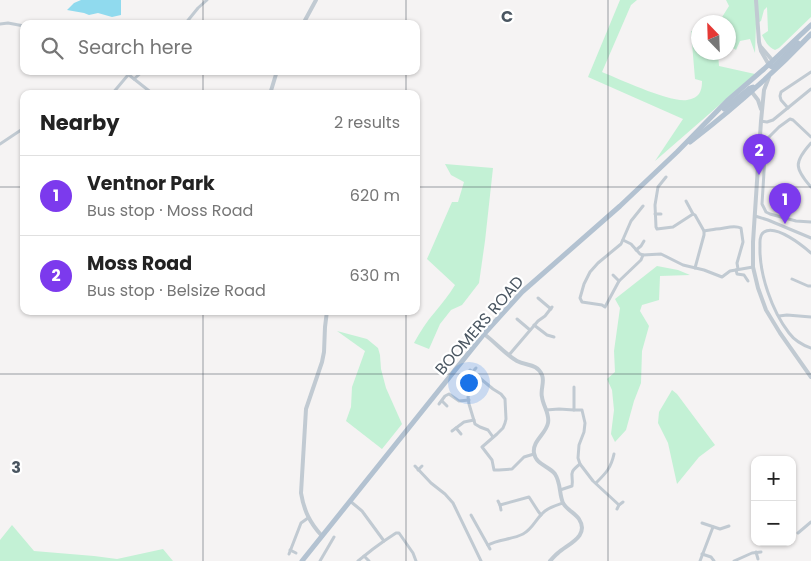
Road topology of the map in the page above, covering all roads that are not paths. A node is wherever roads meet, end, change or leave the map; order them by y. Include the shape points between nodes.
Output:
1 (206, 0) edge
2 (316, 0) edge
3 (756, 0) edge
4 (188, 20) edge
5 (305, 20) edge
6 (0, 24) edge
7 (20, 25) edge
8 (811, 25) edge
9 (811, 33) edge
10 (772, 64) junction
11 (811, 72) edge
12 (772, 73) junction
13 (128, 75) joint
14 (138, 75) edge
15 (276, 75) edge
16 (134, 79) junction
17 (752, 87) junction
18 (811, 89) edge
19 (115, 90) edge
20 (148, 90) edge
21 (271, 90) edge
22 (763, 97) junction
23 (788, 108) junction
24 (762, 113) junction
25 (761, 121) junction
26 (20, 131) edge
27 (811, 137) edge
28 (811, 143) edge
29 (0, 144) edge
30 (677, 152) junction
31 (666, 177) dead end
32 (811, 186) edge
33 (686, 200) dead end
34 (643, 206) dead end
35 (655, 214) junction
36 (661, 214) dead end
37 (692, 214) junction
38 (755, 216) junction
39 (811, 222) edge
40 (704, 231) junction
41 (811, 238) edge
42 (623, 240) junction
43 (644, 240) dead end
44 (636, 250) junction
45 (811, 254) edge
46 (643, 255) junction
47 (753, 267) junction
48 (696, 268) junction
49 (737, 269) junction
50 (613, 275) dead end
51 (792, 279) dead end
52 (619, 281) junction
53 (748, 281) dead end
54 (811, 286) edge
55 (538, 298) dead end
56 (326, 315) edge
57 (779, 316) junction
58 (811, 317) edge
59 (518, 319) dead end
60 (534, 325) junction
61 (530, 330) junction
62 (484, 334) junction
63 (554, 337) dead end
64 (811, 348) edge
65 (508, 355) junction
66 (476, 368) dead end
67 (471, 371) junction
68 (469, 376) dead end
69 (811, 377) edge
70 (480, 379) junction
71 (574, 387) dead end
72 (469, 400) junction
73 (447, 406) dead end
74 (546, 410) junction
75 (574, 410) junction
76 (474, 420) junction
77 (456, 428) junction
78 (452, 431) dead end
79 (461, 434) dead end
80 (493, 437) junction
81 (534, 454) junction
82 (614, 454) dead end
83 (580, 464) junction
84 (422, 466) dead end
85 (596, 483) junction
86 (560, 490) junction
87 (349, 501) junction
88 (623, 502) dead end
89 (563, 503) junction
90 (500, 506) dead end
91 (541, 514) junction
92 (471, 515) dead end
93 (308, 518) junction
94 (811, 522) edge
95 (702, 523) dead end
96 (729, 526) dead end
97 (713, 527) junction
98 (798, 533) dead end
99 (322, 536) junction
100 (335, 538) dead end
101 (384, 541) junction
102 (296, 553) dead end
103 (702, 554) junction
104 (364, 556) junction
105 (743, 557) junction
106 (758, 559) dead end
107 (302, 561) edge
108 (320, 561) edge
109 (358, 561) edge
110 (369, 561) edge
111 (416, 561) edge
112 (481, 561) edge
113 (550, 561) edge
114 (700, 561) edge
115 (714, 561) edge
116 (734, 561) edge
117 (746, 561) edge

1 - 4 street
2 - 5 street
3 - 10 street via 760,46
6 - 7 street
8 - 10 main road
9 - 10 main road
9 - 12 main road
10 - 12 street
10 - 17 main road
11 - 23 street via 781,92 781,100
12 - 17 main road
12 - 22 street
13 - 16 street
13 - 19 street
14 - 16 street
15 - 21 street
16 - 20 street
17 - 22 street
17 - 24 street
17 - 30 main road, BOOMERS ROAD
17 - 30 main road, BOOMERS ROAD via 727,101
18 - 23 street
22 - 24 street
23 - 25 street via 774,120
24 - 25 street
25 - 38 street
26 - 29 street
27 - 39 street via 793,120 787,120 765,142 762,204 770,214
28 - 32 street via 799,158 798,166 800,174
30 - 62 main road, BOOMERS ROAD via 522,292
31 - 35 street via 658,186
33 - 37 street
34 - 42 street via 627,227
35 - 36 street
35 - 37 street via 657,228 673,227
37 - 40 street
38 - 41 street
38 - 47 street
40 - 48 street
40 - 49 street via 741,228 743,242
42 - 44 street
42 - 52 street via 590,272 580,298 582,302 605,307
43 - 44 street
44 - 46 street
45 - 57 street via 796,241 775,231 764,232 761,236 760,265
46 - 48 street via 661,254
46 - 52 street
47 - 49 street
47 - 69 street via 766,310
48 - 49 street via 722,277
49 - 53 street via 737,274
50 - 52 street
51 - 54 street
55 - 60 street via 552,308
56 - 93 street via 322,362 306,409 301,493
57 - 58 street
57 - 64 street via 801,345
59 - 61 street
60 - 61 street
60 - 63 street via 547,336
61 - 65 street
62 - 65 street
62 - 87 main road, BOOMERS ROAD
65 - 74 street via 540,371
66 - 67 street
67 - 68 street
67 - 70 street
70 - 72 street via 470,390
70 - 80 street via 504,399 505,424
71 - 75 street
72 - 73 street via 460,401 449,394 440,402
72 - 76 street
74 - 75 street
74 - 81 street via 548,423 536,443
75 - 83 street via 582,410 585,423 579,445
76 - 77 street
76 - 80 street
77 - 78 street
77 - 79 street
80 - 81 street via 482,447 490,456 494,470 512,469 524,457
81 - 86 street via 538,462 554,473
82 - 85 street via 609,470
83 - 85 street
83 - 86 street via 573,469 572,486
84 - 112 street via 417,468 453,503
85 - 88 street via 618,507
86 - 89 street
87 - 99 main road, BOOMERS ROAD
87 - 101 street via 362,511
89 - 91 street
89 - 113 street via 581,521 582,530 577,539
90 - 91 street via 529,497
91 - 92 street via 530,530 489,547
93 - 99 street
93 - 102 street via 301,523 290,552
94 - 98 street
95 - 97 street
96 - 97 street
97 - 103 street
99 - 107 main road, BOOMERS ROAD
100 - 108 street
101 - 104 street
101 - 111 street via 399,533
103 - 114 street
103 - 115 street
104 - 109 street
104 - 110 street
105 - 106 street via 759,552
105 - 116 street
105 - 117 street

